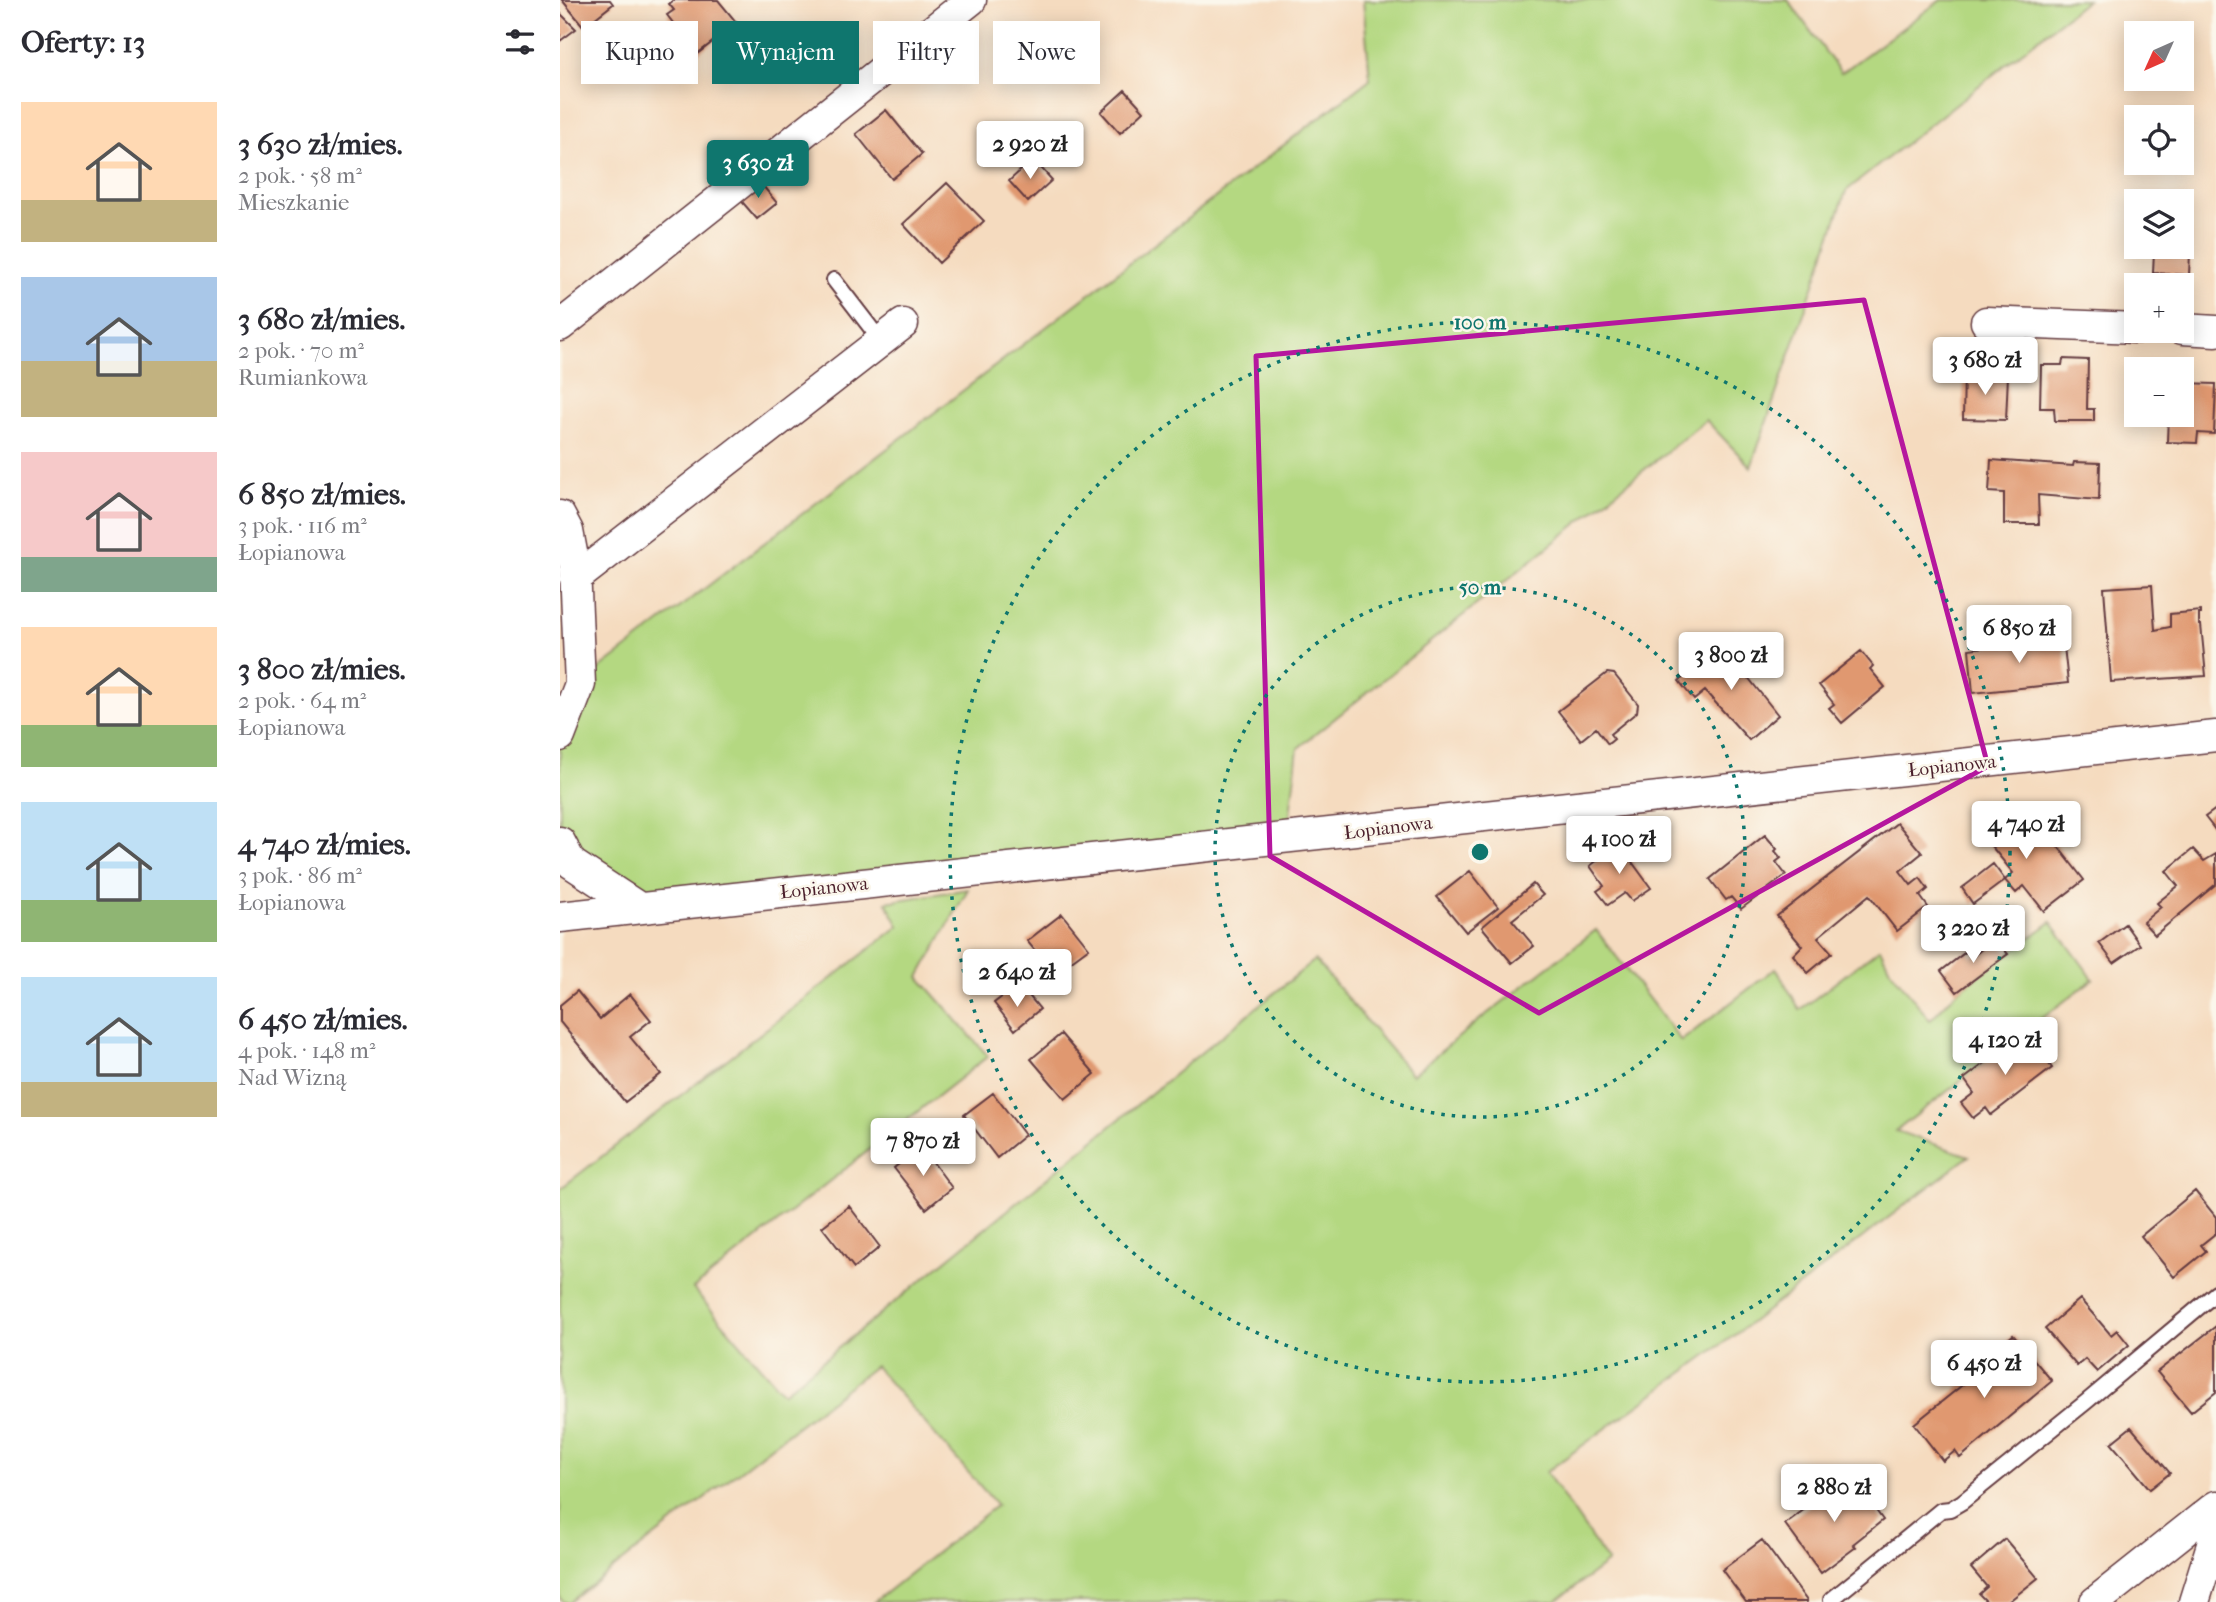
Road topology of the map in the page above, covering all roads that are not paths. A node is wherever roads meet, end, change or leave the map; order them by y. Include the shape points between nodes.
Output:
1 (971, 0) edge
2 (834, 280) dead end
3 (1986, 322) dead end
4 (560, 326) edge
5 (2124, 327) edge
6 (2194, 330) edge
7 (2216, 331) edge
8 (892, 333) joint
9 (560, 516) edge
10 (575, 579) junction
11 (560, 736) edge
12 (2216, 736) edge
13 (560, 842) edge
14 (638, 907) junction
15 (560, 917) edge
16 (2216, 1293) edge
17 (2216, 1506) edge
18 (2216, 1532) edge
19 (1831, 1600) dead end
20 (2095, 1602) edge
21 (2194, 1602) edge

1 - 4 street
2 - 8 lane
3 - 5 street
6 - 7 street
8 - 10 street
9 - 10 street via 568,531
10 - 11 street via 580,684
12 - 14 street, Łopianowa
13 - 14 street via 571,863
14 - 15 street, Łopianowa
16 - 19 lane via 1962,1502 1941,1510
17 - 20 street
18 - 21 street

